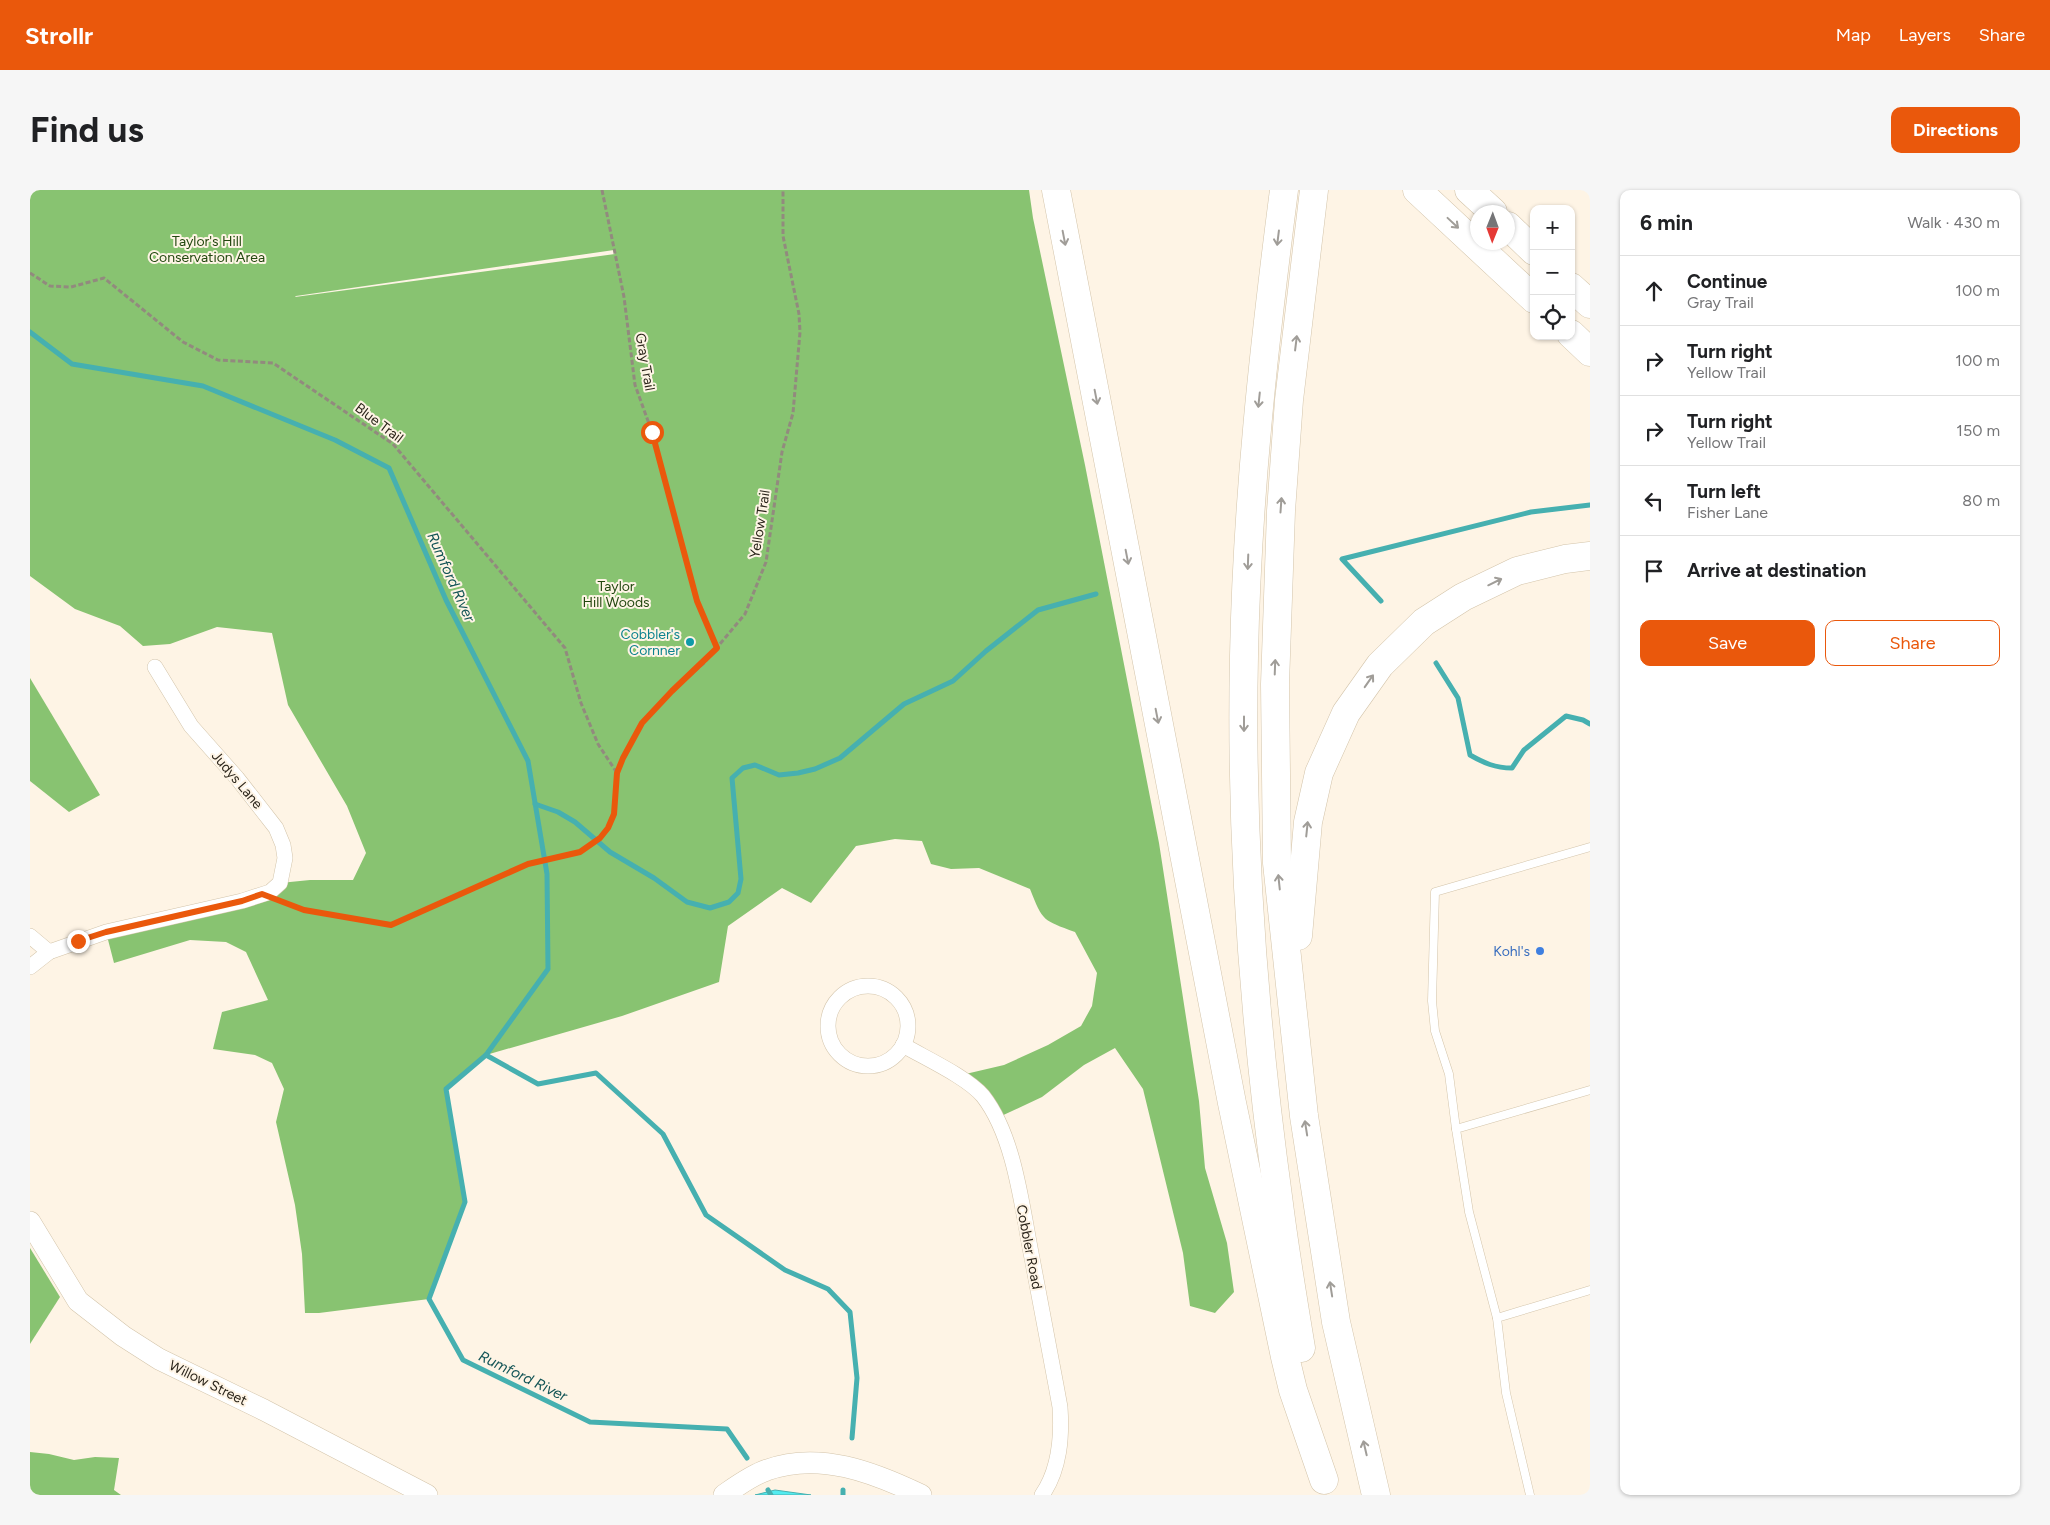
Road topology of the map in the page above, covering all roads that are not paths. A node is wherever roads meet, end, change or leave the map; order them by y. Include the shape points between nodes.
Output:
1 (1056, 190) edge
2 (1284, 190) edge
3 (1314, 190) edge
4 (1417, 190) edge
5 (1469, 190) edge
6 (1485, 205) edge
7 (1515, 233) edge
8 (1533, 250) edge
9 (1575, 290) edge
10 (1530, 295) edge
11 (1590, 304) edge
12 (1575, 338) edge
13 (1590, 352) edge
14 (1590, 556) edge
15 (155, 667) dead end
16 (1590, 846) edge
17 (30, 936) edge
18 (49, 952) junction
19 (30, 967) edge
20 (903, 1045) junction
21 (1297, 1052) junction
22 (1590, 1090) edge
23 (1456, 1129) junction
24 (30, 1222) edge
25 (1590, 1290) edge
26 (1497, 1318) junction
27 (1326, 1487) edge
28 (427, 1495) edge
29 (724, 1495) edge
30 (921, 1495) edge
31 (1042, 1495) edge
32 (1376, 1495) edge
33 (1530, 1495) edge

1 -> 27 highway via 1232,1103 1283,1348
2 -> 27 highway via 1265,345 1249,530 1244,657 1245,782 1250,921 1278,1204
21 -> 3 highway via 1277,863 1275,684 1288,410
4 -> 10 highway
5 - 6 highway
7 - 8 highway
9 - 11 highway
12 - 13 highway
21 -> 14 highway via 1298,922 1308,822 1319,773 1346,713 1380,665 1424,622 1463,597 1517,571
15 - 18 street, Judys Lane via 192,726 276,828 285,858 280,883 270,892 242,901 106,932
16 - 23 lane via 1435,892 1432,1002
17 - 18 street
18 - 19 street, Judys Lane
20 - 20 street via 908,1029 906,1013 892,993 877,986 861,986 846,992 834,1004 828,1019 829,1035 835,1049 847,1060 863,1065 878,1064 893,1057
20 - 31 street, Cobbler Road via 958,1076 982,1095 1004,1134 1023,1213 1060,1407 1062,1433 1058,1457
32 -> 21 highway via 1336,1322
22 - 23 lane
23 - 26 lane via 1468,1212
24 - 28 street, Willow Street via 78,1301 123,1336 159,1359
25 - 26 lane
26 - 33 lane via 1506,1393
29 - 30 street via 765,1470 799,1462 816,1462 874,1474

